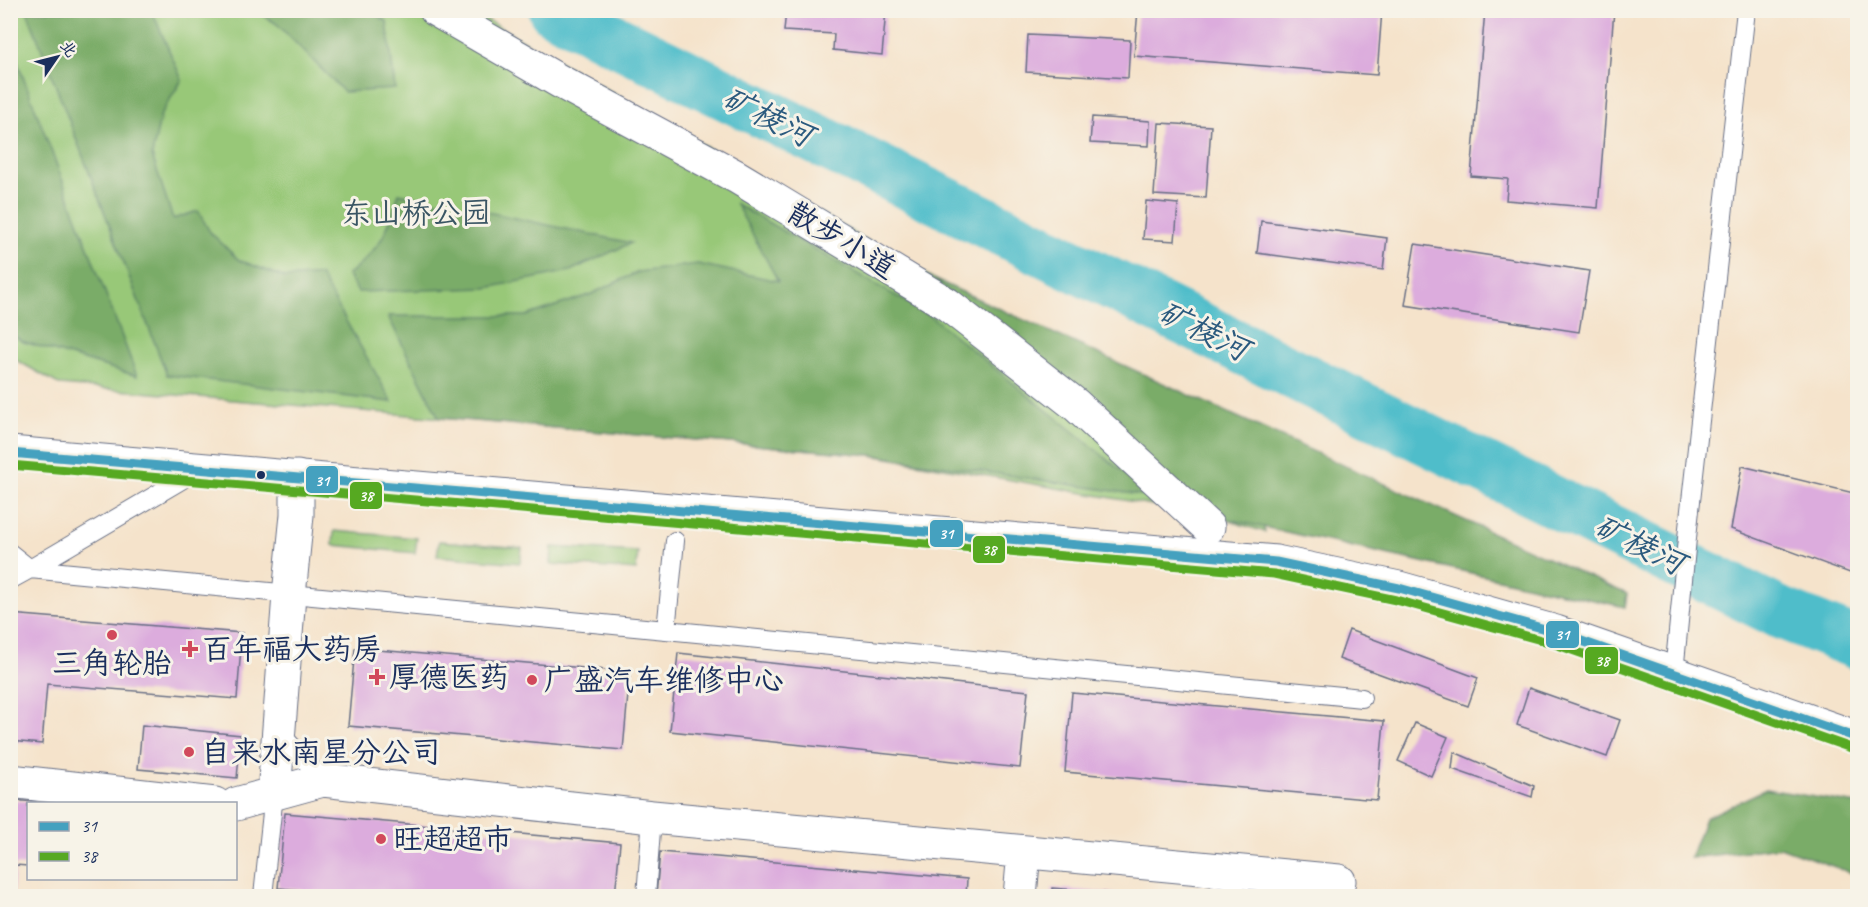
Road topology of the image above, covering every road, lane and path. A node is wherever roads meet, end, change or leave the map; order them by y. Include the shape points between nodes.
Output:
1 (436, 10) edge
2 (1746, 10) edge
3 (10, 453) edge
4 (199, 469) junction
5 (297, 477) junction
6 (1208, 527) dead end
7 (675, 541) dead end
8 (10, 553) edge
9 (30, 569) junction
10 (10, 580) edge
11 (288, 595) junction
12 (666, 630) junction
13 (1674, 673) junction
14 (1362, 698) dead end
15 (278, 731) junction
16 (1857, 738) edge
17 (323, 780) junction
18 (10, 781) edge
19 (274, 794) junction
20 (197, 802) edge
21 (237, 804) edge
22 (652, 817) junction
23 (1024, 852) junction
24 (1339, 881) dead end
25 (263, 897) edge
26 (646, 897) edge
27 (1020, 897) edge

1 - 6 street, 散步小道 via 738,177 947,304 1076,405
2 - 13 lane
3 - 4 street
4 - 5 street
4 - 9 lane
5 - 11 street
5 - 13 street via 1276,561 1399,588 1556,632
7 - 12 lane
8 - 9 lane
9 - 10 lane
9 - 11 lane
11 - 12 lane
11 - 15 street
12 - 14 lane
13 - 16 street
15 - 17 lane
15 - 19 street
17 - 19 street
17 - 22 street
18 - 20 street
19 - 21 street
19 - 25 lane
22 - 23 street
22 - 26 lane
23 - 24 street
23 - 27 street

